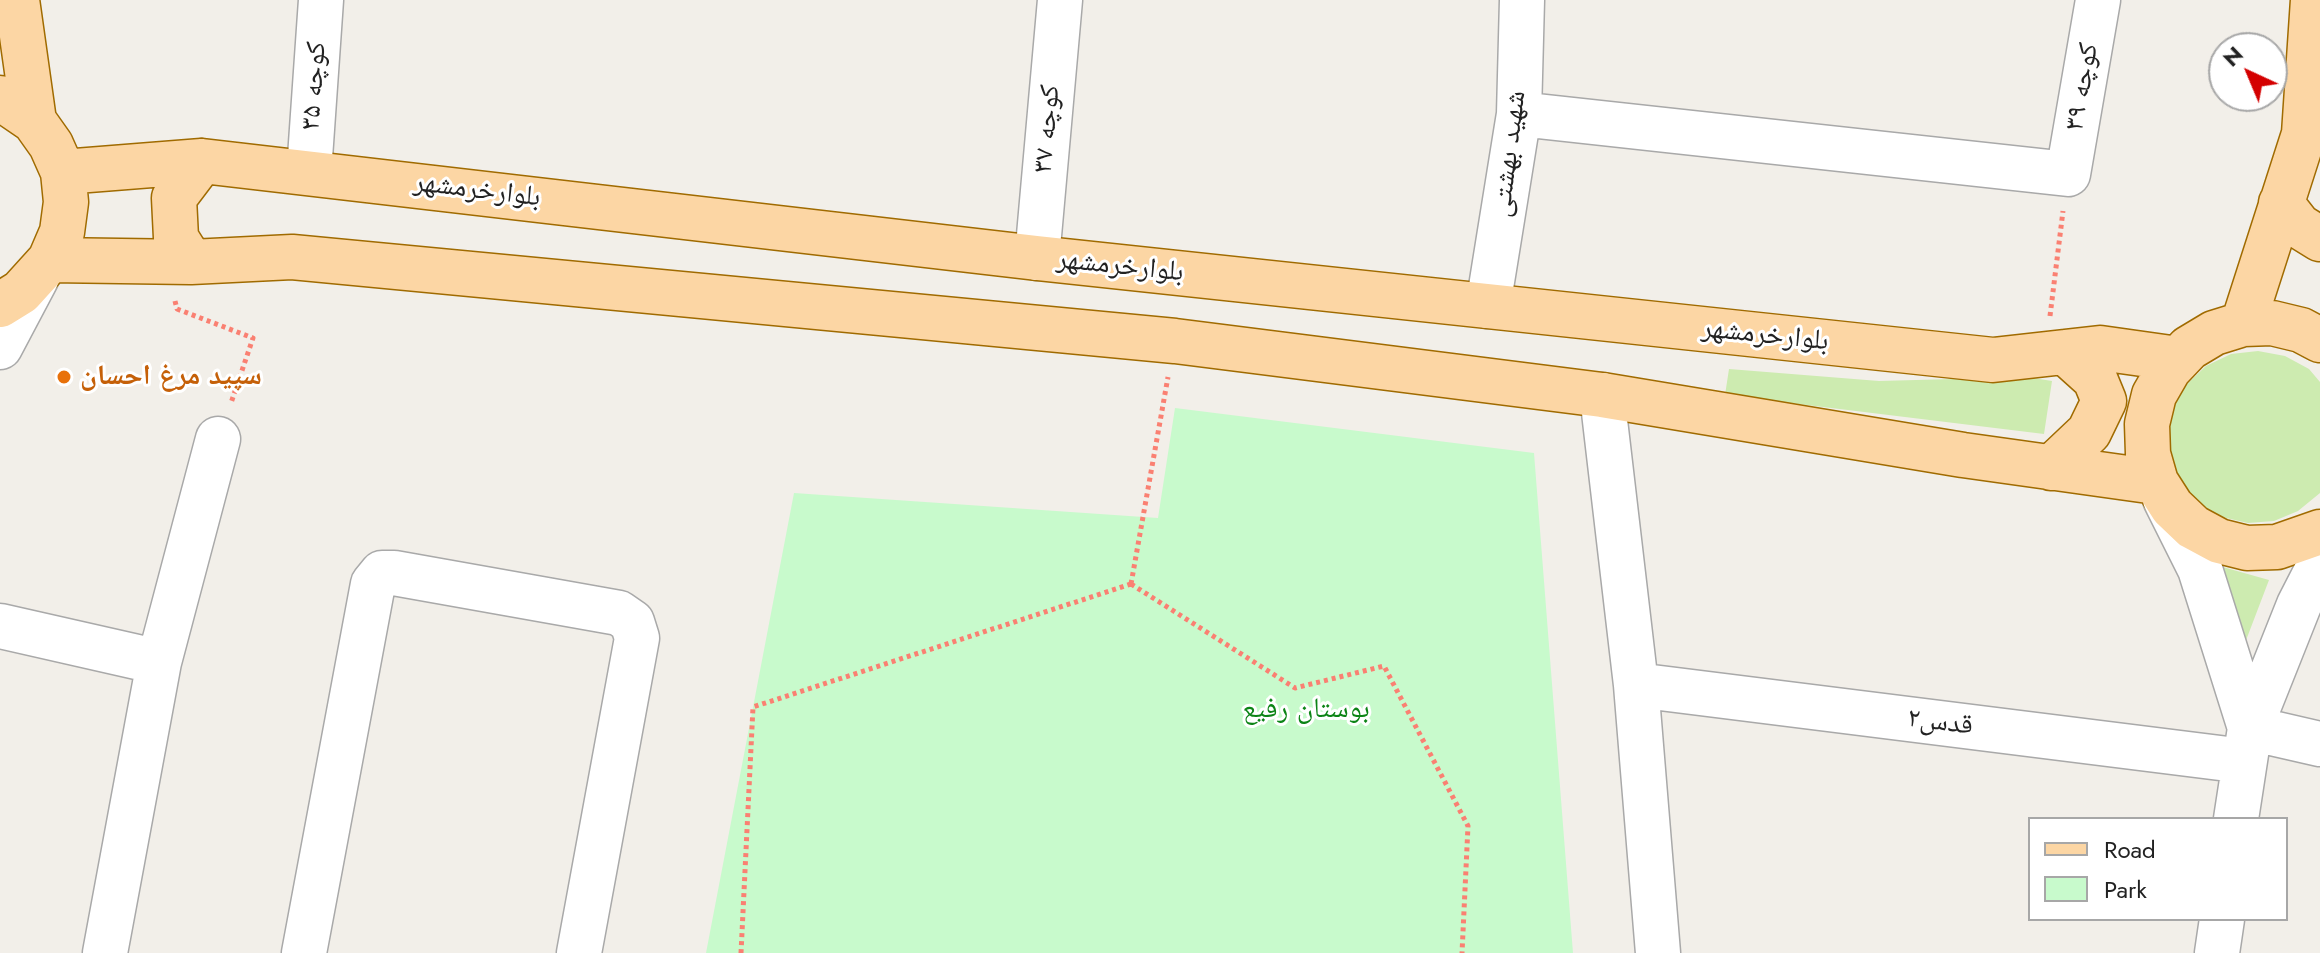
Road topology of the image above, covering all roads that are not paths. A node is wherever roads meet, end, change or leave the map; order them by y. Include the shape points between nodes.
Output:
1 (17, 0) edge
2 (321, 0) edge
3 (1060, 0) edge
4 (1522, 0) edge
5 (2098, 0) edge
6 (2313, 0) edge
7 (17, 110) edge
8 (1519, 114) junction
9 (202, 161) junction
10 (63, 172) junction
11 (309, 172) junction
12 (2281, 203) junction
13 (2320, 239) edge
14 (1037, 258) junction
15 (178, 261) junction
16 (44, 269) junction
17 (0, 305) edge
18 (1488, 306) junction
19 (2243, 324) junction
20 (2320, 340) edge
21 (0, 347) edge
22 (2055, 353) junction
23 (2178, 359) junction
24 (1602, 395) junction
25 (218, 439) road end
26 (2051, 468) junction
27 (2156, 482) junction
28 (2320, 532) edge
29 (2320, 564) edge
30 (0, 626) edge
31 (159, 662) junction
32 (1636, 685) junction
33 (2247, 744) junction
34 (2320, 744) edge
35 (2236, 817) edge
36 (2222, 921) edge
37 (105, 953) edge
38 (304, 953) edge
39 (579, 953) edge
40 (1658, 953) edge
41 (2217, 953) edge

1 - 7 main road
2 - 11 street, کوچه ۳۵
3 - 14 street, کوچه ۳۷
4 - 8 street, شهید بهشتی
5 - 8 street, کوچه ۳۹ via 2068,174
6 - 12 main road via 2304,134
7 - 10 main road via 51,145
8 - 18 street, شهید بهشتی
9 - 10 main road, بلوارخرمشهر
9 - 11 main road, بلوارخرمشهر
9 - 15 main road via 174,198
10 - 16 main road via 64,217
11 - 14 main road, بلوارخرمشهر
12 - 13 main road via 2299,226
12 - 19 main road
14 - 18 main road, بلوارخرمشهر
15 - 16 main road
15 - 24 main road via 292,257 1175,341
16 - 17 main road
16 - 21 street
18 - 22 main road, بلوارخرمشهر via 1993,360
19 - 20 main road via 2272,323
19 - 23 main road via 2214,333
22 - 23 main road, بلوارخرمشهر via 2100,348
22 - 26 main road via 2095,379 2104,401 2089,432
23 - 27 main road via 2154,395 2147,424
24 - 26 main road
24 - 32 street
25 - 31 street
26 - 27 main road
27 - 28 main road via 2193,527 2219,541 2247,548 2277,547
27 - 33 street via 2200,569
29 - 33 street via 2299,605
30 - 31 street
31 - 37 street
32 - 33 street, قدس۲
32 - 40 street
33 - 34 street, قدس۲
33 - 35 street
36 - 41 street
38 - 39 street via 373,584 382,573 619,613 632,622 637,638

